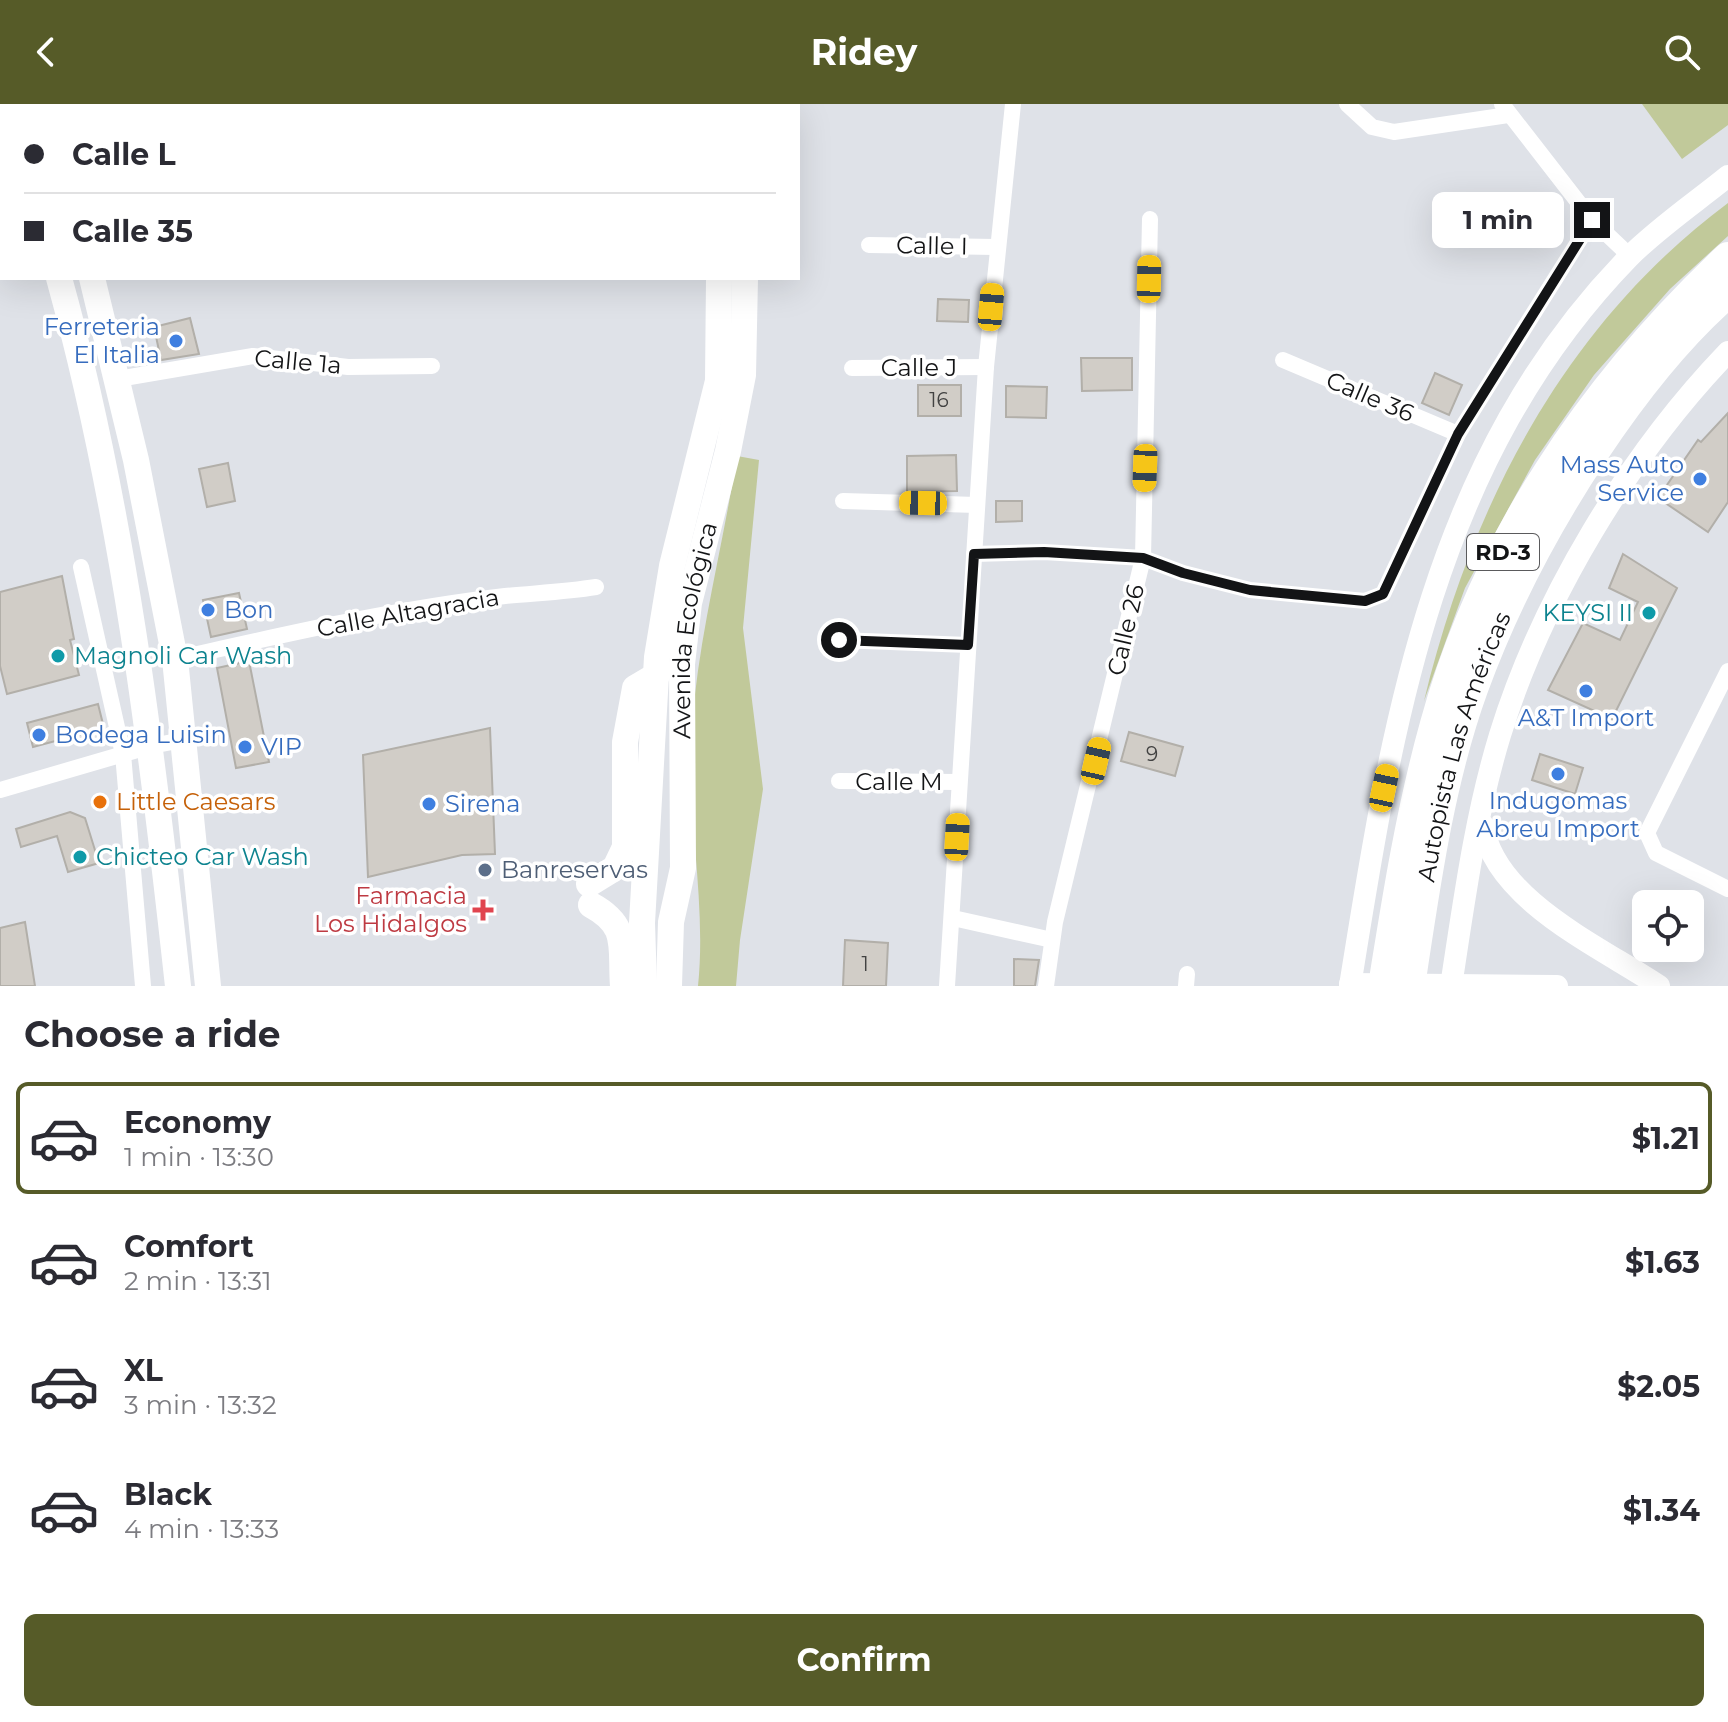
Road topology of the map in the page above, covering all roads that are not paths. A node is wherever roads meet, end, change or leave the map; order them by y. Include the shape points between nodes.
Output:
1 (1013, 104) edge
2 (1347, 104) edge
3 (1505, 109) edge
4 (1728, 176) edge
5 (1150, 219) dead end
6 (1592, 220) junction
7 (869, 245) dead end
8 (996, 247) junction
9 (1630, 256) junction
10 (1728, 257) edge
11 (59, 280) edge
12 (93, 280) edge
13 (719, 280) edge
14 (745, 280) edge
15 (1728, 293) edge
16 (1728, 352) edge
17 (1283, 360) dead end
18 (432, 366) dead end
19 (986, 367) junction
20 (852, 368) dead end
21 (118, 379) junction
22 (1458, 434) junction
23 (843, 501) dead end
24 (977, 505) junction
25 (974, 554) junction
26 (1143, 558) junction
27 (81, 567) dead end
28 (596, 587) dead end
29 (839, 640) dead end
30 (968, 645) junction
31 (175, 659) junction
32 (1728, 671) edge
33 (657, 675) junction
34 (183, 740) junction
35 (151, 746) junction
36 (123, 754) junction
37 (680, 756) junction
38 (839, 781) dead end
39 (959, 782) junction
40 (0, 790) edge
41 (1481, 811) junction
42 (1728, 889) edge
43 (646, 898) junction
44 (953, 918) junction
45 (1052, 940) junction
46 (1350, 985) edge
47 (143, 986) edge
48 (178, 986) edge
49 (208, 986) edge
50 (623, 986) edge
51 (644, 986) edge
52 (654, 986) edge
53 (669, 986) edge
54 (947, 986) edge
55 (1046, 986) edge
56 (1383, 986) edge
57 (1410, 986) edge
58 (1451, 986) edge
59 (1557, 986) edge
60 (1659, 986) edge

1 - 8 street
2 - 3 street via 1372,127 1394,132
3 - 6 street
4 - 9 street
5 - 26 street, Calle 26
6 - 9 street
6 - 22 street
7 - 8 street, Calle I
8 - 19 street
9 - 46 street via 1531,382 1475,485 1438,574 1409,666
10 - 56 highway, Autopista Las Américas / RD-3 via 1660,323 1588,410 1530,501 1491,576 1435,723 1407,842
11 - 35 main road via 115,527
12 - 21 main road
13 - 33 main road, Avenida Ecológica via 718,381 672,566
14 - 37 main road, Avenida Ecológica via 743,375 689,603
15 - 57 highway, Autopista Las Américas / RD-3 via 1677,344 1613,424 1544,533 1507,605 1473,691 1449,774
16 - 41 street via 1662,430 1567,579 1516,685
17 - 22 street, Calle 36
18 - 21 street, Calle 1a via 348,367 253,356
19 - 20 street, Calle J
19 - 24 street
21 - 31 main road
22 - 26 street via 1383,594 1365,601 1250,590
23 - 24 street
24 - 25 street
25 - 26 street
25 - 30 street
26 - 45 street, Calle 26
27 - 36 street
28 - 31 street, Calle Altagracia via 368,618
29 - 30 street
30 - 39 street
31 - 34 main road
32 - 42 street via 1647,833 1656,853
33 - 43 main road, Avenida Ecológica
33 - 50 main road via 635,688 629,706 625,847 615,868 590,895 619,930
34 - 35 street
34 - 49 main road
35 - 36 street
35 - 48 main road
36 - 40 street
36 - 47 street
37 - 43 main road via 663,771 659,787 657,867
37 - 53 main road, Avenida Ecológica via 683,868 671,922
38 - 39 street, Calle M
39 - 44 street
41 - 58 street
41 - 60 street via 1490,854 1514,886
43 - 51 main road, Avenida Ecológica
43 - 52 main road via 655,915
44 - 45 street
44 - 54 street
45 - 55 street, Calle 26
46 - 59 street

